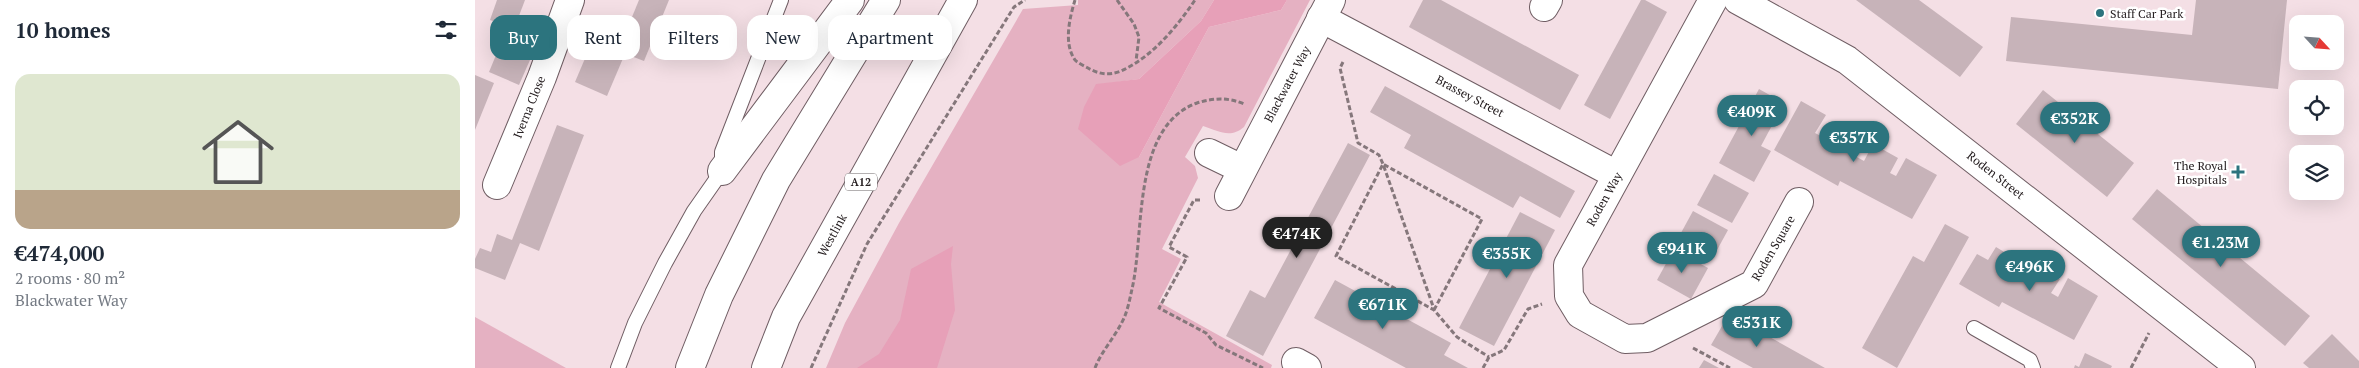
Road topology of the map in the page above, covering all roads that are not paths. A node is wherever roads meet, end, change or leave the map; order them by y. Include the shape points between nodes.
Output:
1 (570, 0) edge
2 (781, 0) edge
3 (850, 0) edge
4 (886, 0) edge
5 (963, 0) edge
6 (1713, 0) edge
7 (1739, 0) edge
8 (1326, 9) edge
9 (1209, 153) dead end
10 (1243, 169) junction
11 (722, 171) junction
12 (1617, 176) junction
13 (497, 185) dead end
14 (1229, 196) road end
15 (1799, 202) dead end
16 (1569, 296) joint
17 (1974, 328) dead end
18 (618, 368) edge
19 (690, 368) edge
20 (766, 368) edge
21 (2033, 368) edge
22 (2241, 368) edge

1 - 13 main road, Iverna Close
2 - 11 lane via 722,152
3 - 11 main road
4 - 19 main road via 776,180 719,295
5 - 20 main road, Westlink / A12 via 786,317
6 - 12 main road, Roden Way
7 - 22 main road, Roden Street via 1847,60
8 - 10 main road, Blackwater Way
8 - 12 main road, Brassey Street via 1355,35
9 - 10 main road
10 - 14 main road, Blackwater Way
11 - 18 lane via 694,211 665,264 635,323
12 - 16 main road, Roden Way via 1567,265
15 - 16 main road, Roden Square via 1754,284 1662,332 1647,338 1625,339 1580,314
17 - 21 lane via 2030,360

